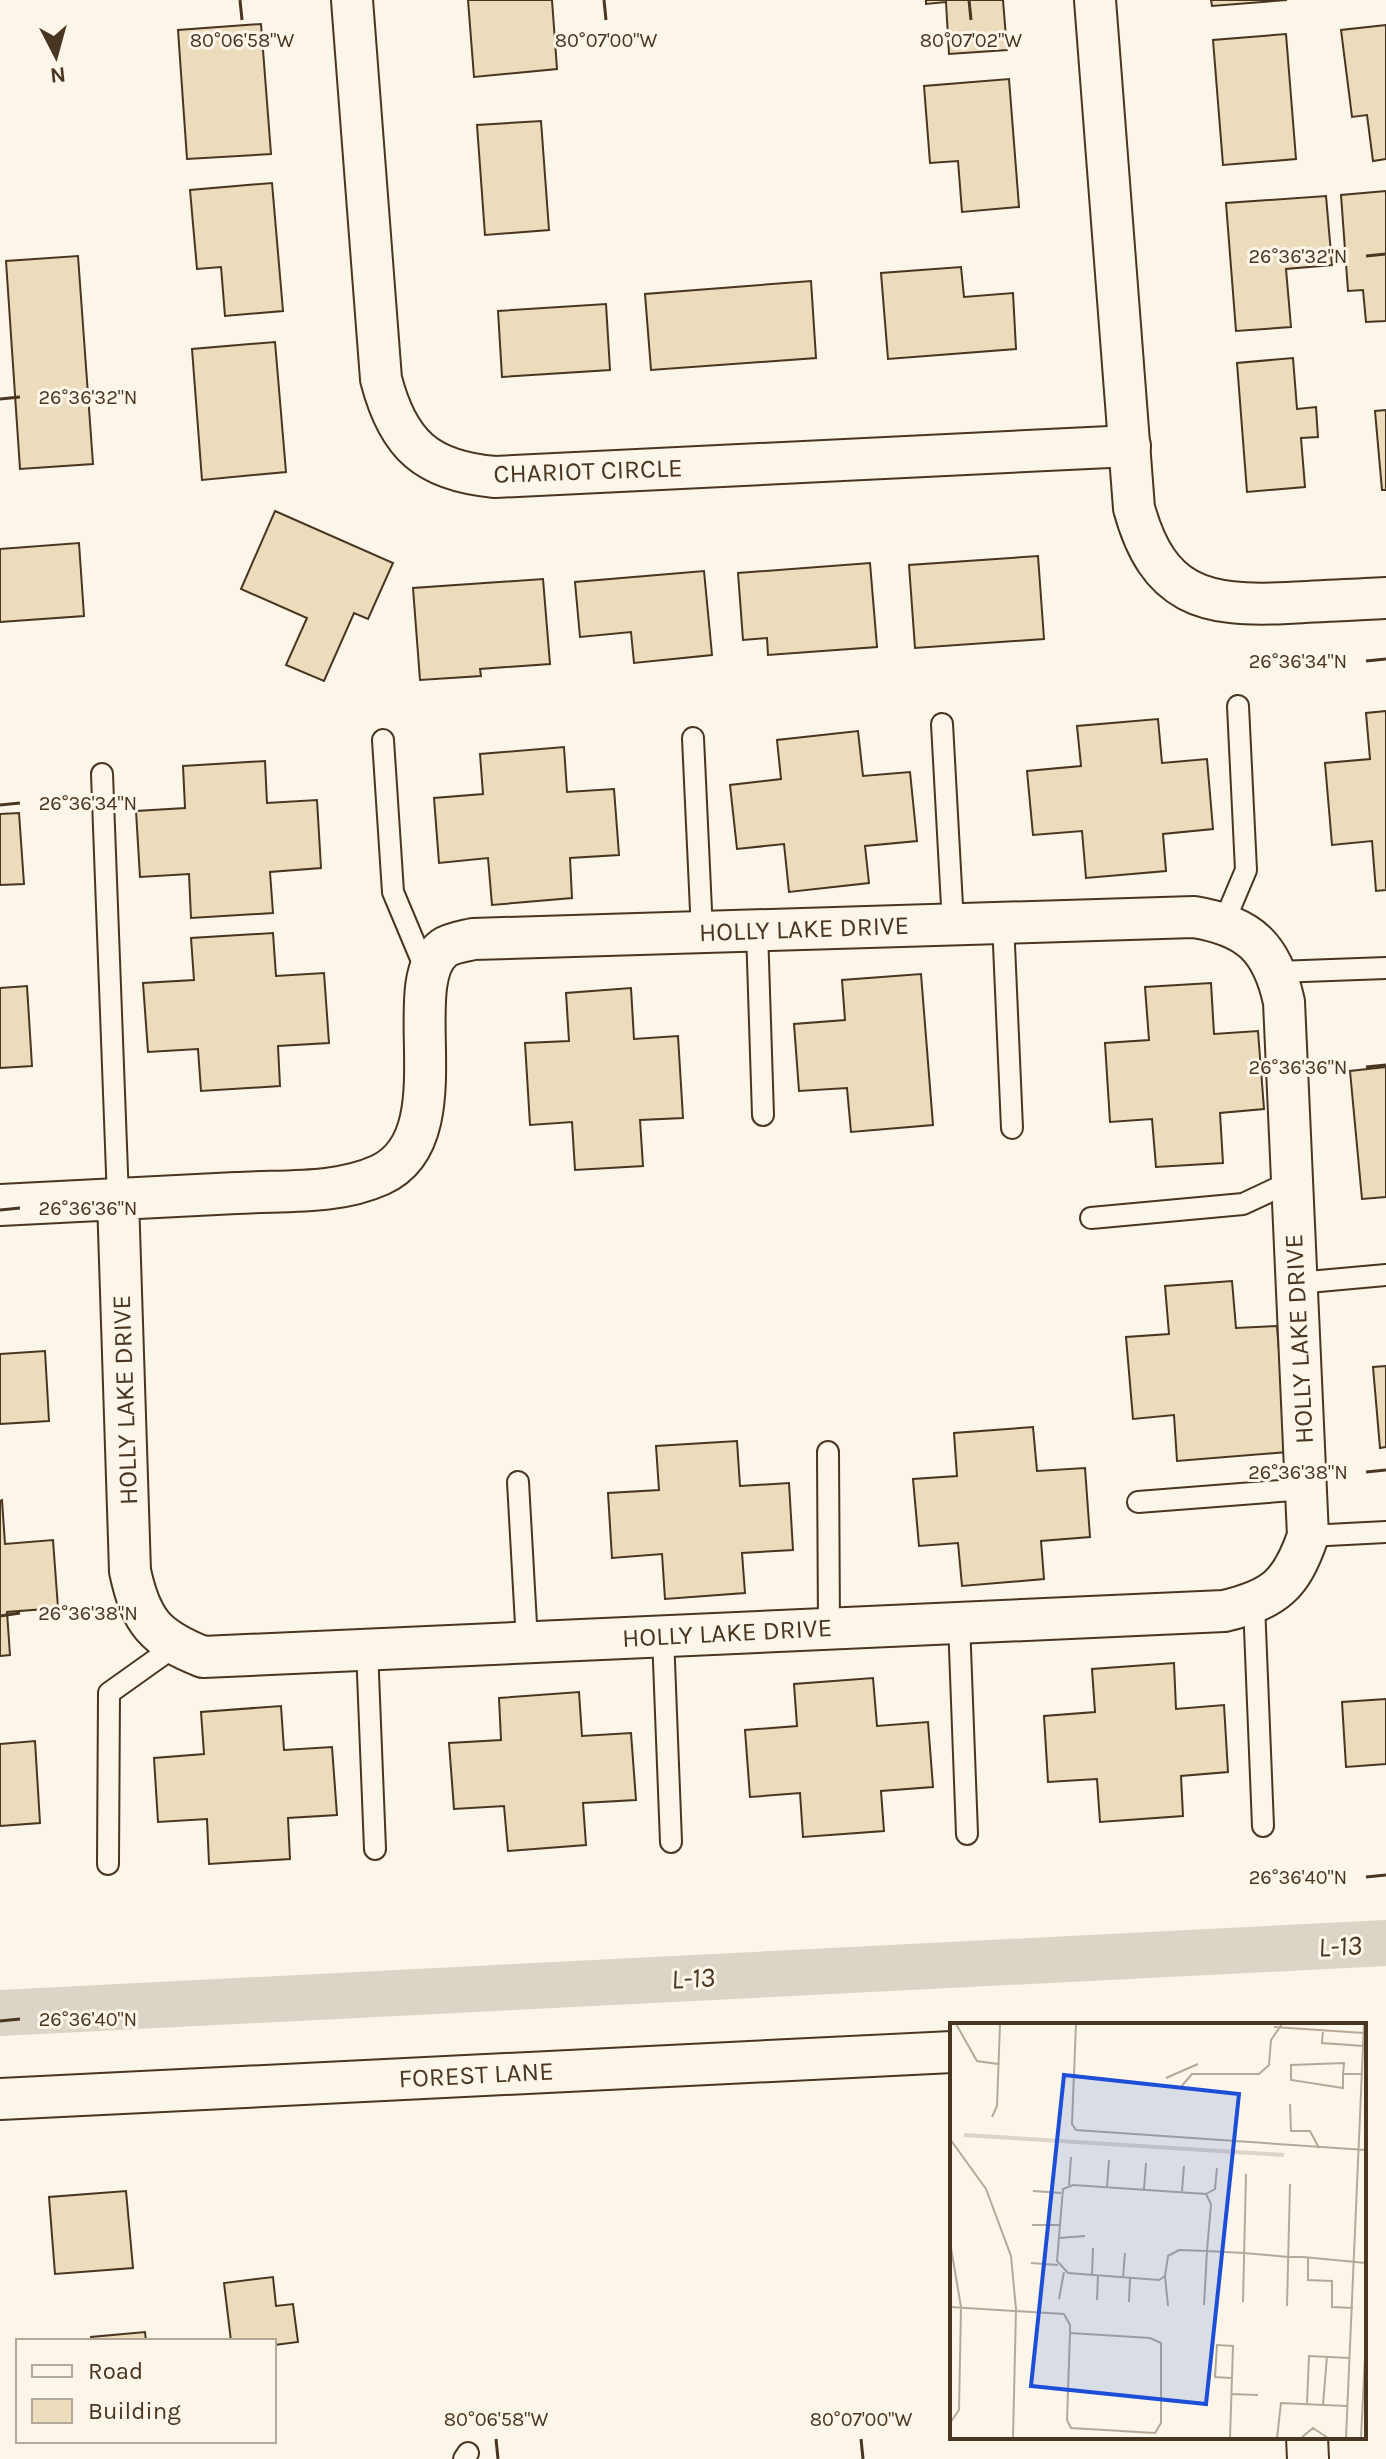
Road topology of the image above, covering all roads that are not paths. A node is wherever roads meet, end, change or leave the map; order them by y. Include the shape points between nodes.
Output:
1 (352, 0) edge
2 (1095, 0) edge
3 (1130, 446) junction
4 (1386, 598) edge
5 (1238, 706) dead end
6 (942, 724) dead end
7 (693, 738) dead end
8 (383, 740) dead end
9 (102, 774) dead end
10 (1003, 922) junction
11 (1224, 922) junction
12 (953, 924) junction
13 (757, 930) junction
14 (702, 932) junction
15 (1386, 968) edge
16 (1277, 972) junction
17 (427, 973) junction
18 (763, 1115) dead end
19 (1012, 1128) dead end
20 (1292, 1181) junction
21 (118, 1199) junction
22 (0, 1205) edge
23 (1091, 1218) dead end
24 (1386, 1275) edge
25 (1297, 1283) junction
26 (828, 1452) dead end
27 (518, 1482) dead end
28 (1306, 1489) junction
29 (1138, 1502) dead end
30 (1386, 1532) edge
31 (1308, 1536) junction
32 (1254, 1604) junction
33 (959, 1622) junction
34 (829, 1628) junction
35 (663, 1636) junction
36 (527, 1642) junction
37 (175, 1646) junction
38 (367, 1649) junction
39 (1263, 1826) dead end
40 (967, 1834) dead end
41 (671, 1842) dead end
42 (375, 1849) dead end
43 (108, 1864) dead end
44 (950, 2052) edge
45 (0, 2099) edge
46 (1307, 2439) edge
47 (1308, 2459) edge

1 - 3 street, CHARIOT CIRCLE via 381,379 389,411 407,440 433,461 464,474 495,477
2 - 3 street
3 - 4 street via 1134,508 1143,540 1161,568 1187,589 1218,602 1249,605
5 - 11 lane via 1246,870
6 - 12 lane
7 - 14 lane
8 - 17 lane via 393,892
9 - 21 lane
10 - 11 street, HOLLY LAKE DRIVE via 1194,917
10 - 12 street, HOLLY LAKE DRIVE
10 - 19 lane
11 - 16 street, HOLLY LAKE DRIVE via 1251,936
12 - 13 street, HOLLY LAKE DRIVE
13 - 14 street, HOLLY LAKE DRIVE
13 - 18 lane
14 - 17 street, HOLLY LAKE DRIVE via 473,939 444,948
15 - 16 lane
16 - 20 street, HOLLY LAKE DRIVE via 1284,1002
17 - 21 street via 419,1128 404,1155 382,1174 338,1188
20 - 23 lane via 1243,1204
20 - 25 street, HOLLY LAKE DRIVE
21 - 22 street
21 - 37 street, HOLLY LAKE DRIVE via 130,1571 137,1601 152,1626
24 - 25 lane
25 - 28 street, HOLLY LAKE DRIVE
26 - 34 lane
27 - 36 lane
28 - 29 lane
28 - 31 street, HOLLY LAKE DRIVE
30 - 31 lane
31 - 32 street, HOLLY LAKE DRIVE via 1298,1565 1280,1588
32 - 33 street, HOLLY LAKE DRIVE via 1224,1611
32 - 39 lane
33 - 34 street, HOLLY LAKE DRIVE
33 - 40 lane
34 - 35 street, HOLLY LAKE DRIVE
35 - 36 street, HOLLY LAKE DRIVE
35 - 41 lane
36 - 38 street, HOLLY LAKE DRIVE
37 - 38 street, HOLLY LAKE DRIVE via 203,1657
37 - 43 lane via 109,1693
38 - 42 lane
44 - 45 street, FOREST LANE
46 - 47 street

